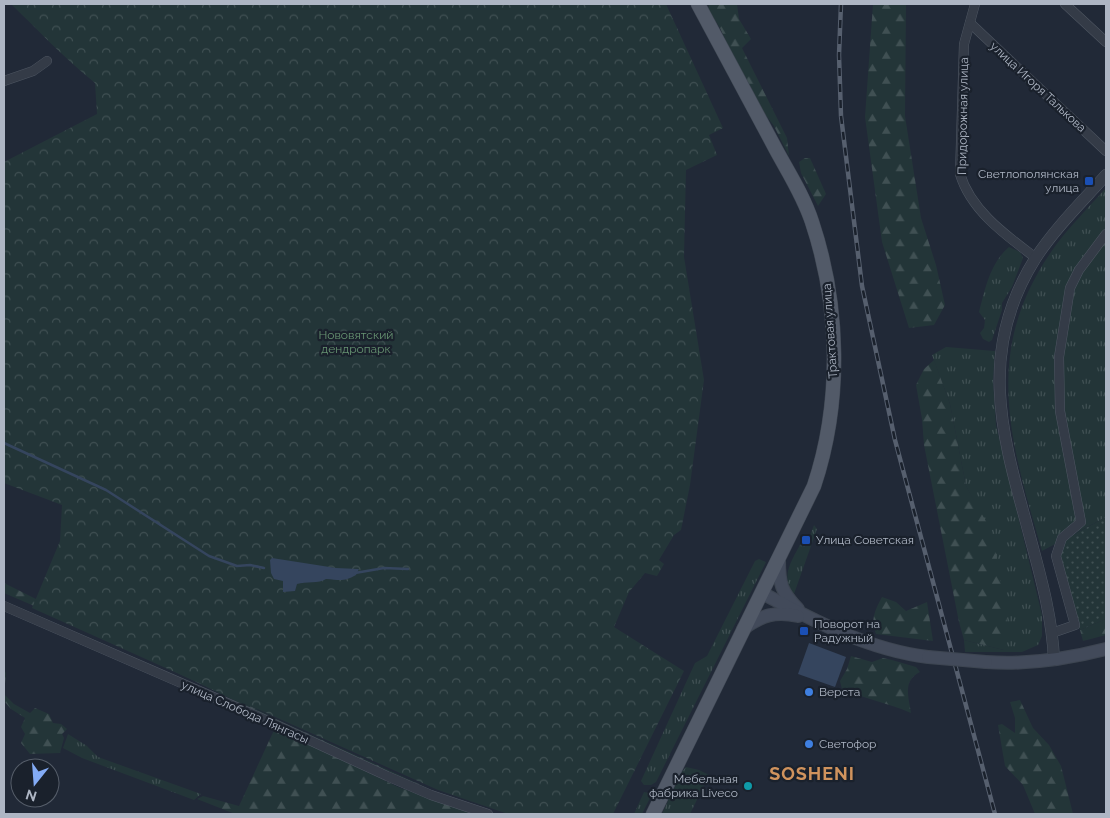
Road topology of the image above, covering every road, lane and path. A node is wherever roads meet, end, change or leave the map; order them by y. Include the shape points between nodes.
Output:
1 (698, 4) edge
2 (975, 4) edge
3 (1065, 4) edge
4 (970, 23) junction
5 (1106, 42) edge
6 (47, 61) dead end
7 (4, 81) edge
8 (1106, 151) edge
9 (1106, 175) edge
10 (1106, 234) edge
11 (1036, 258) junction
12 (778, 560) junction
13 (762, 593) junction
14 (4, 606) edge
15 (810, 618) junction
16 (744, 628) junction
17 (1052, 633) junction
18 (1106, 649) edge
19 (1054, 660) junction
20 (488, 814) edge
21 (653, 814) edge

1 - 12 main road, Трактовая улица via 812,220 827,281 833,400 829,429 814,486
2 - 4 street, Придорожная улица
3 - 5 street
4 - 8 street, улица Игоря Талькова
4 - 11 street, Придорожная улица via 964,44 960,174 984,215
6 - 7 street via 33,71
9 - 11 street
10 - 17 street via 1070,288 1059,357 1060,411 1080,522 1062,538 1056,556 1075,626
11 - 17 street via 1015,300 1004,335 999,368 1000,398 1006,452 1043,585
12 - 13 main road, Трактовая улица
12 - 15 main road via 779,581 784,592
13 - 15 main road
13 - 16 main road, Трактовая улица
14 - 20 street, улица Слобода Лянгасы via 431,795
15 - 16 main road via 771,613
15 - 19 main road, bridge via 856,638 928,658 1009,664
16 - 21 main road
17 - 19 street
18 - 19 main road

